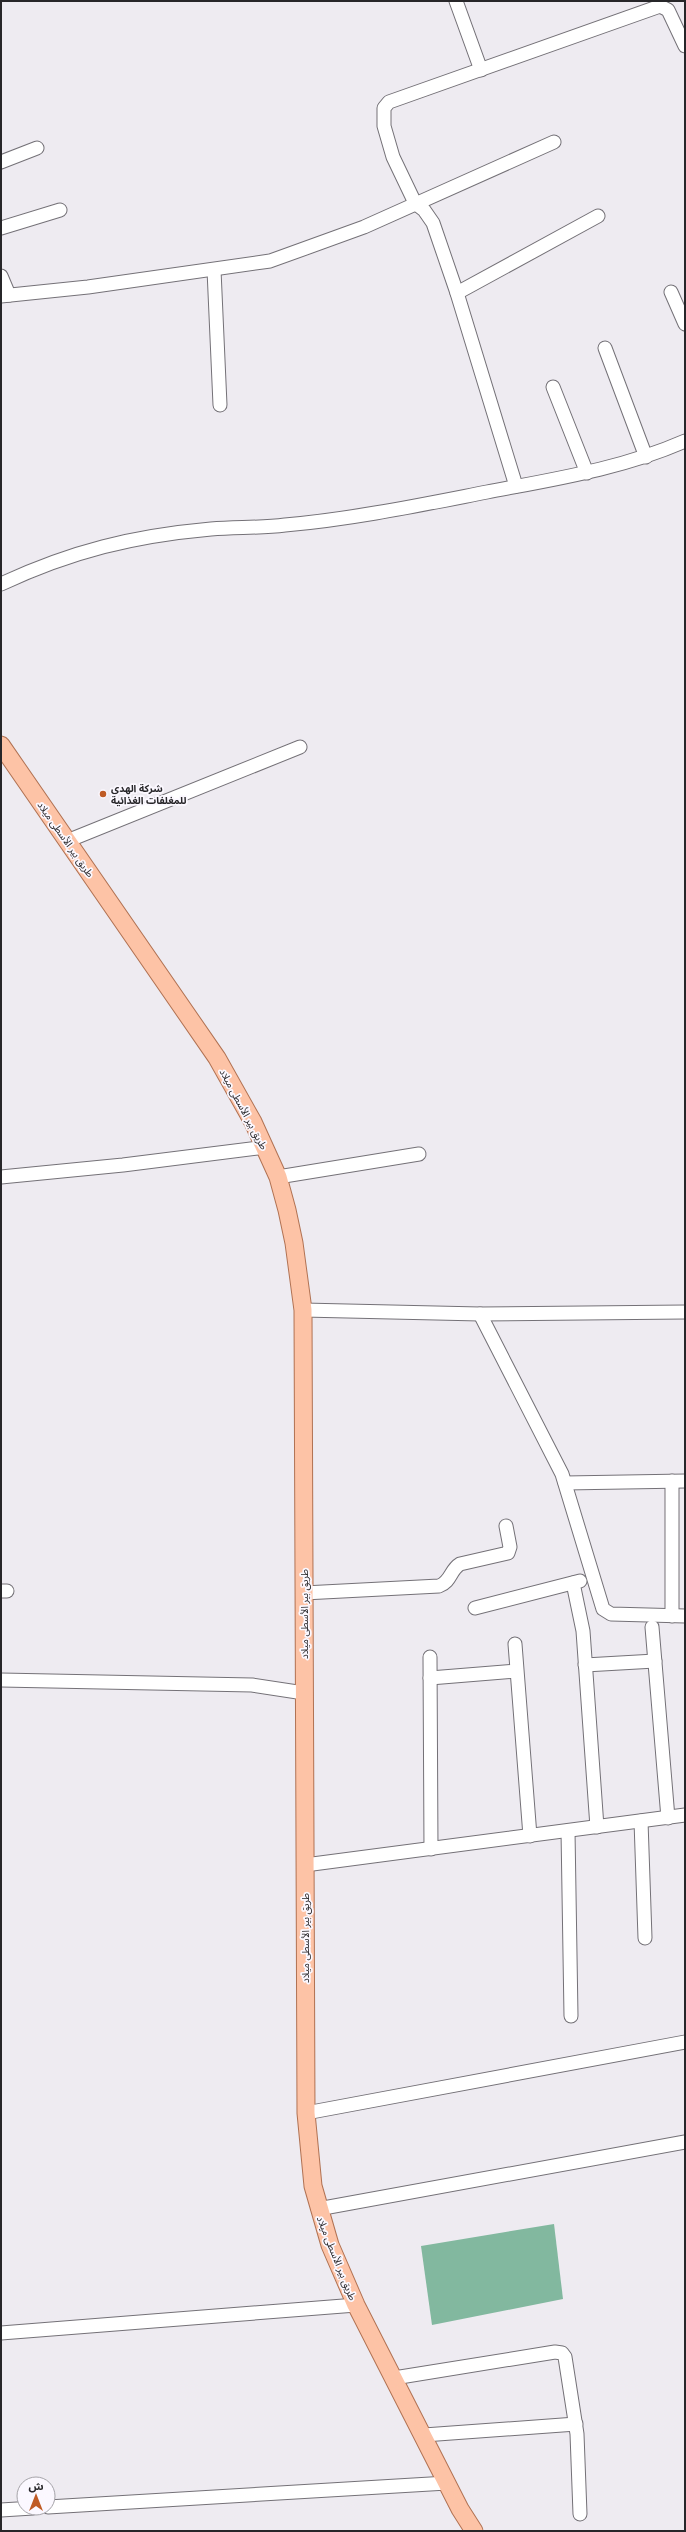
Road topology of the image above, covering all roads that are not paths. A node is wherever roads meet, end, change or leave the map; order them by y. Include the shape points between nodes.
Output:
1 (456, 1) edge
2 (685, 46) edge
3 (481, 70) junction
4 (554, 142) dead end
5 (37, 148) dead end
6 (1, 162) edge
7 (415, 203) junction
8 (60, 210) dead end
9 (598, 216) dead end
10 (1, 228) edge
11 (214, 270) junction
12 (1, 276) edge
13 (671, 292) dead end
14 (457, 293) junction
15 (5, 295) edge
16 (685, 324) edge
17 (605, 348) dead end
18 (553, 387) dead end
19 (220, 405) dead end
20 (685, 441) edge
21 (646, 457) junction
22 (587, 473) junction
23 (516, 486) junction
24 (1, 584) edge
25 (1, 745) edge
26 (300, 747) dead end
27 (67, 841) junction
28 (266, 1147) junction
29 (419, 1154) dead end
30 (1, 1177) edge
31 (278, 1177) junction
32 (303, 1310) junction
33 (685, 1312) edge
34 (480, 1314) junction
35 (672, 1481) junction
36 (685, 1481) edge
37 (565, 1483) junction
38 (506, 1526) dead end
39 (304, 1593) junction
40 (475, 1608) dead end
41 (679, 1616) edge
42 (652, 1627) dead end
43 (515, 1644) dead end
44 (430, 1657) dead end
45 (655, 1661) junction
46 (585, 1665) junction
47 (516, 1671) junction
48 (430, 1678) junction
49 (1, 1680) edge
50 (304, 1693) junction
51 (685, 1816) edge
52 (668, 1818) junction
53 (641, 1821) junction
54 (597, 1827) junction
55 (568, 1831) junction
56 (530, 1836) junction
57 (431, 1849) junction
58 (305, 1865) junction
59 (646, 1938) dead end
60 (571, 2016) dead end
61 (685, 2042) edge
62 (306, 2113) junction
63 (685, 2142) edge
64 (318, 2209) junction
65 (356, 2305) junction
66 (1, 2333) edge
67 (394, 2378) junction
68 (576, 2424) junction
69 (424, 2435) junction
70 (447, 2483) junction
71 (56, 2507) edge
72 (16, 2509) edge
73 (1, 2510) edge
74 (580, 2514) dead end
75 (474, 2531) edge

1 - 3 street
2 - 3 street via 668,10 660,6
3 - 7 street via 389,102 384,108 384,126 393,157
4 - 7 street via 483,176
5 - 6 street
7 - 11 street via 314,247 270,261
7 - 14 street via 424,210 433,223
8 - 10 street
9 - 14 street
11 - 15 street
11 - 19 street
12 - 15 street
13 - 16 street
14 - 23 street
17 - 21 street
18 - 22 street
20 - 21 street
21 - 22 street
22 - 23 street
23 - 24 street via 331,520 284,526 213,529 129,540 65,556
25 - 27 main road, طريق بير الأسطى ميلاد
26 - 27 street
27 - 28 main road, طريق بير الأسطى ميلاد via 217,1058
28 - 30 street
28 - 31 main road, طريق بير الأسطى ميلاد
29 - 31 street
31 - 32 main road, طريق بير الأسطى ميلاد via 294,1243
32 - 34 street
32 - 39 main road, طريق بير الأسطى ميلاد
33 - 34 street
34 - 37 street
35 - 36 street
35 - 37 street
35 - 41 street
37 - 41 street via 603,1609 611,1614
38 - 39 street via 510,1547 508,1553 460,1564 448,1581 439,1586
39 - 50 main road, طريق بير الأسطى ميلاد
40 - 46 street via 577,1582
42 - 45 street
43 - 47 street
44 - 48 street
45 - 46 street
45 - 52 street
46 - 54 street
47 - 48 street
47 - 56 street
48 - 57 street
49 - 50 street via 252,1685
50 - 58 main road, طريق بير الأسطى ميلاد
51 - 52 street
52 - 53 street
53 - 54 street
53 - 59 street
54 - 55 street
55 - 56 street
55 - 60 street
56 - 57 street
57 - 58 street
58 - 62 main road, طريق بير الأسطى ميلاد
61 - 62 street
62 - 64 main road, طريق بير الأسطى ميلاد via 309,2162
63 - 64 street
64 - 65 main road, طريق بير الأسطى ميلاد via 330,2245
65 - 66 street
65 - 67 main road, طريق بير الأسطى ميلاد
67 - 68 street via 558,2351 565,2357
67 - 69 main road, طريق بير الأسطى ميلاد
68 - 69 street
68 - 74 street
69 - 70 main road, طريق بير الأسطى ميلاد
70 - 71 street
70 - 75 main road, طريق بير الأسطى ميلاد
72 - 73 street

